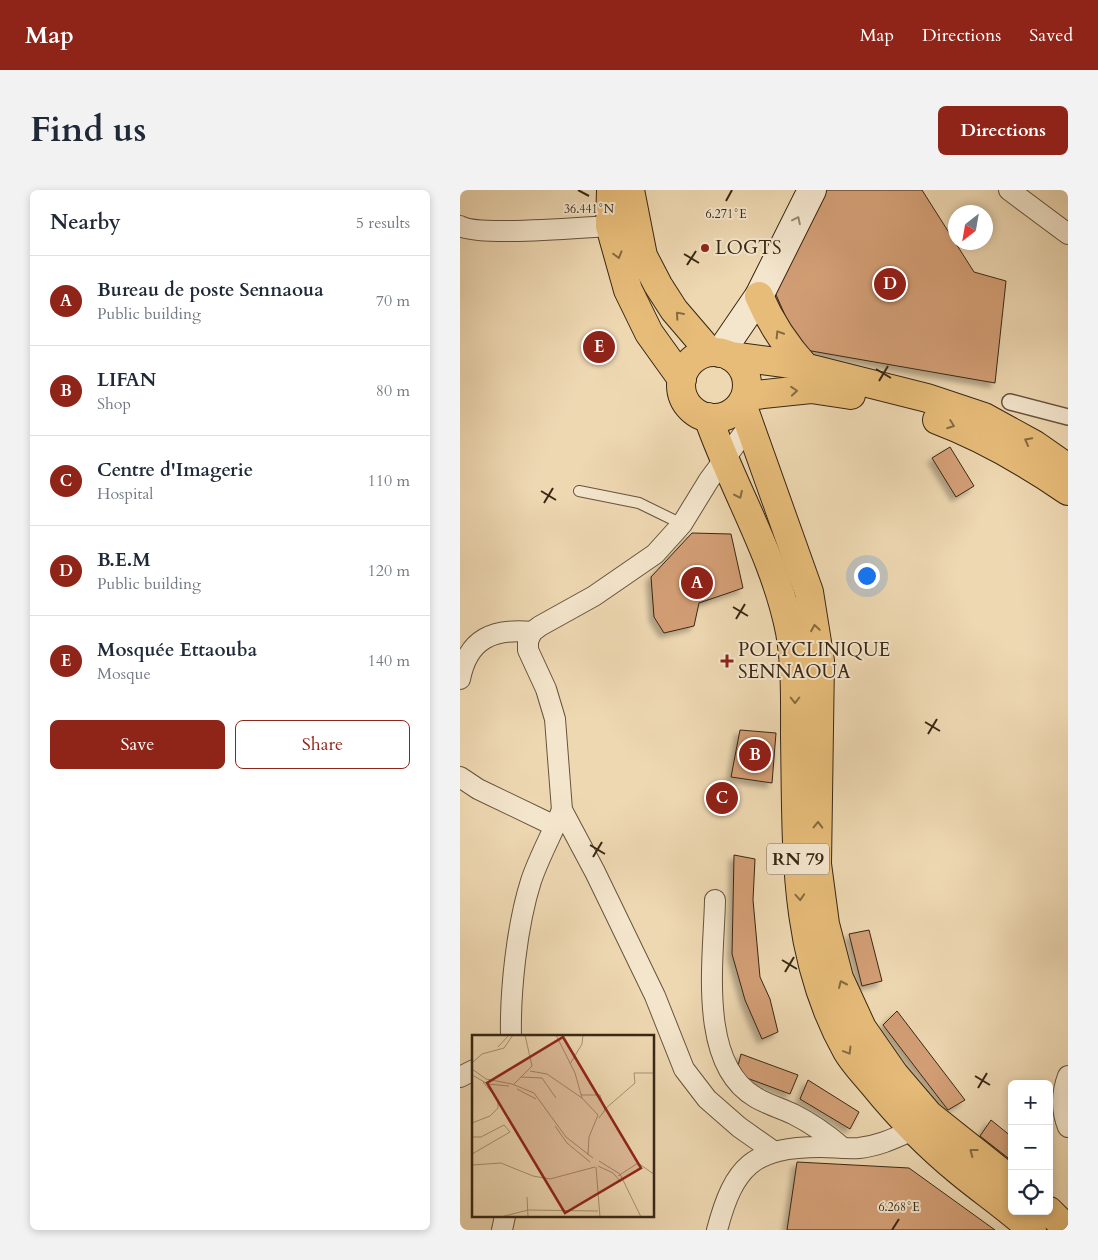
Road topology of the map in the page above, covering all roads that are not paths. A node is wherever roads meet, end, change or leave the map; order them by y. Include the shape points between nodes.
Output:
1 (611, 190) edge
2 (630, 190) edge
3 (812, 190) edge
4 (1009, 190) edge
5 (635, 216) junction
6 (460, 226) edge
7 (610, 226) junction
8 (1068, 234) edge
9 (759, 296) junction
10 (720, 353) junction
11 (806, 368) junction
12 (682, 379) junction
13 (1010, 402) dead end
14 (745, 409) junction
15 (708, 417) junction
16 (1068, 417) edge
17 (723, 460) junction
18 (1068, 468) edge
19 (579, 491) dead end
20 (1068, 491) edge
21 (682, 524) junction
22 (532, 632) junction
23 (462, 669) edge
24 (460, 777) edge
25 (558, 818) junction
26 (715, 900) dead end
27 (511, 1035) edge
28 (472, 1071) edge
29 (1068, 1076) edge
30 (460, 1077) edge
31 (1068, 1126) edge
32 (913, 1130) junction
33 (844, 1148) junction
34 (772, 1151) junction
35 (1008, 1178) edge
36 (1053, 1215) edge
37 (717, 1230) edge
38 (1032, 1230) edge
39 (1068, 1230) edge

1 - 7 main road
2 - 5 main road
9 -> 3 main road
4 - 8 street
5 - 7 street
10 -> 5 main road via 674,310 658,285 643,256
6 - 7 street via 470,230 511,230
7 -> 12 main road via 628,290 649,333
9 - 10 main road
11 -> 9 main road via 781,338
10 - 11 main road
10 - 12 main road via 692,361
10 - 14 main road via 743,369 746,377
18 -> 11 main road via 1035,445 984,417 927,398
12 - 15 main road via 685,400 698,414
13 - 16 street
14 - 15 main road
14 - 17 street
14 -> 20 main road via 811,389 914,412 968,432 1029,464
35 -> 14 main road, RN 79 via 929,1115 894,1074 862,1028 839,978 825,924 817,864 820,660 809,592
15 - 17 main road, RN 79
17 - 21 street
17 -> 32 main road, RN 79 via 779,585 790,633 795,679 797,851 802,916 812,964 825,1008 848,1054
19 - 21 lane via 639,503
21 - 22 street via 655,554 594,596
22 - 23 street via 510,629 483,637
22 - 25 street via 528,650 546,689 555,719
24 - 25 street via 478,789
25 - 27 street via 531,880 525,906 513,981
25 - 34 street via 595,872 655,996 684,1069 707,1099
26 - 33 street via 713,995 718,1044 726,1065 735,1080 753,1096 795,1116
28 - 30 street
29 - 31 street via 1063,1090 1064,1117
32 - 33 street via 878,1144
32 - 38 main road, RN 79
33 - 34 street
34 - 37 street via 757,1158 742,1172 733,1186
36 - 39 main road

